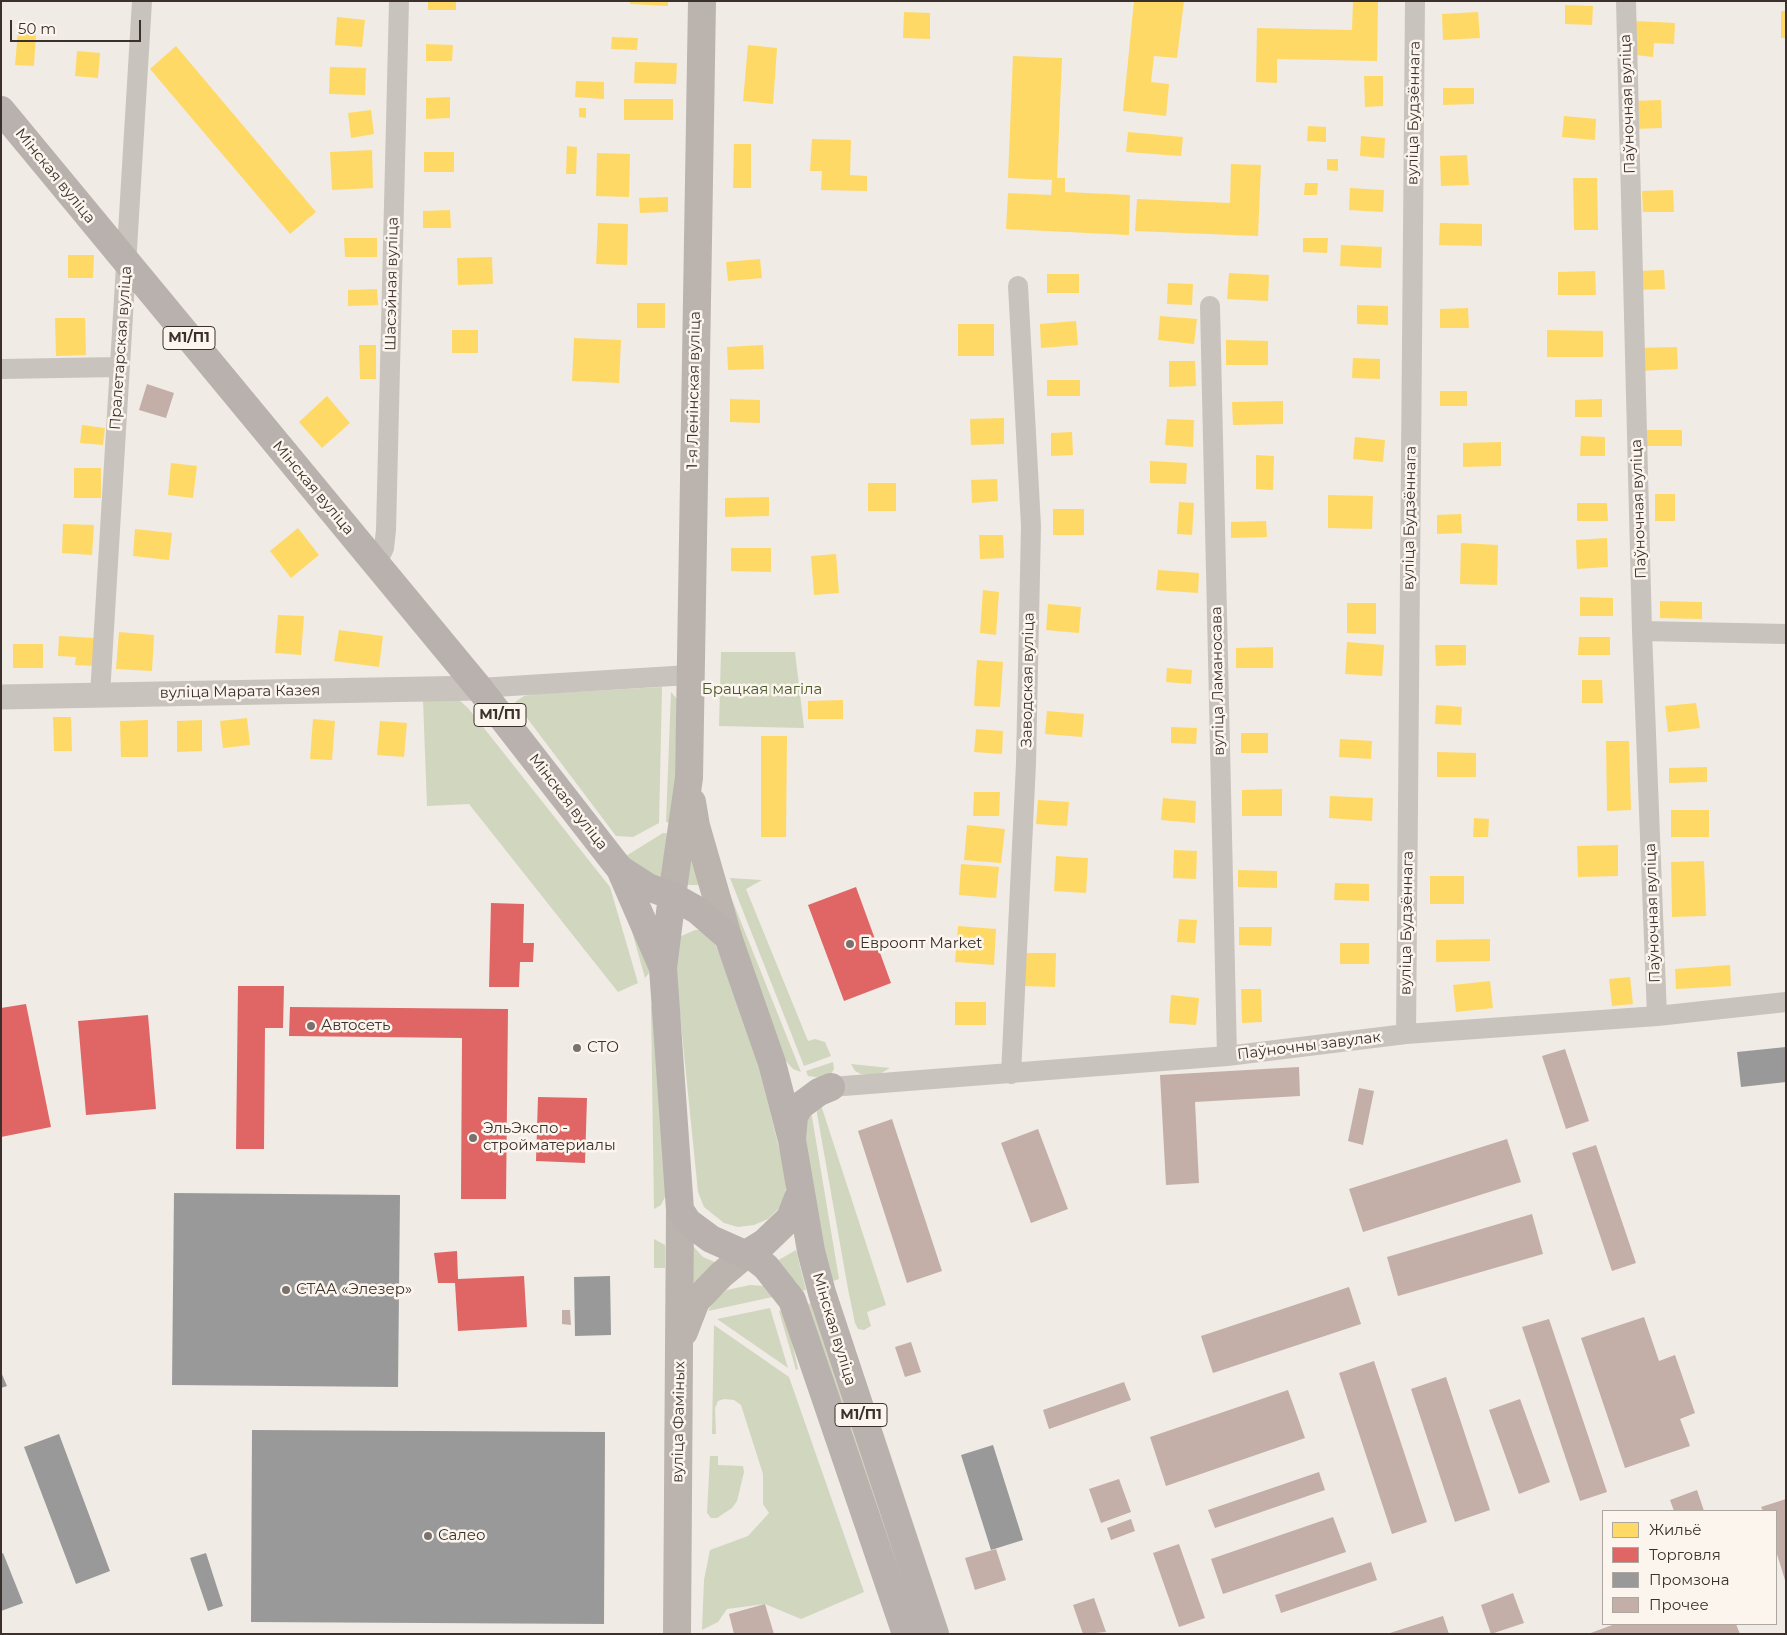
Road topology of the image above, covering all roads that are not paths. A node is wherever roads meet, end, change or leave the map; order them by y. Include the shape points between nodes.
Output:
1 (142, 1) edge
2 (399, 1) edge
3 (702, 1) edge
4 (1415, 1) edge
5 (1626, 1) edge
6 (1, 110) edge
7 (127, 263) junction
8 (1018, 286) dead end
9 (1210, 306) dead end
10 (119, 367) junction
11 (1, 369) edge
12 (376, 565) junction
13 (1642, 631) junction
14 (1786, 634) edge
15 (689, 675) junction
16 (479, 688) junction
17 (100, 695) junction
18 (1, 697) edge
19 (688, 778) junction
20 (620, 869) junction
21 (672, 896) junction
22 (720, 930) junction
23 (664, 955) junction
24 (1786, 1002) edge
25 (1657, 1016) junction
26 (1406, 1034) junction
27 (1227, 1056) junction
28 (772, 1063) junction
29 (1011, 1074) junction
30 (831, 1087) junction
31 (792, 1140) junction
32 (800, 1193) junction
33 (680, 1210) junction
34 (746, 1254) junction
35 (681, 1341) junction
36 (676, 1634) edge
37 (906, 1634) edge
38 (935, 1634) edge

1 - 7 street, Пралетарская вуліца
2 - 12 street, Шасэйная вуліца via 386,530 384,548
3 - 15 main road, 1-я Ленінская вуліца
4 - 26 street, вуліца Будзённага
5 - 13 street, Паўночная вуліца
6 - 7 main road, Мінская вуліца / М1/П1
7 - 10 street, Пралетарская вуліца
7 - 12 main road, Мінская вуліца / М1/П1
8 - 29 street, Заводская вуліца via 1031,526 1026,763
9 - 27 street, вуліца Ламаносава
10 - 11 street
10 - 17 street, Пралетарская вуліца
12 - 16 main road, Мінская вуліца / М1/П1
13 - 14 street
13 - 25 street, Паўночная вуліца
15 - 16 street
15 - 19 main road, 1-я Ленінская вуліца
16 - 17 street, вуліца Марата Казея
16 - 20 main road, Мінская вуліца / М1/П1
17 - 18 street, вуліца Марата Казея
19 - 21 main road
19 - 22 main road
20 - 21 main road, М1/П1 via 648,888
20 - 23 main road, М1/П1
21 - 22 main road, М1/П1 via 697,910
21 - 23 main road
22 - 23 main road via 691,919 679,922
22 - 28 main road, М1/П1
23 - 33 main road, М1/П1
24 - 25 street, Паўночны завулак
25 - 26 street, Паўночны завулак
26 - 27 street, Паўночны завулак
27 - 29 street, Паўночны завулак
28 - 30 main road via 782,1075 793,1081
28 - 31 main road, М1/П1
29 - 30 street, Паўночны завулак
30 - 31 main road via 800,1106 794,1116
31 - 32 main road, М1/П1
32 - 34 main road via 790,1218 764,1243
32 - 38 main road, Мінская вуліца / М1/П1 via 822,1293
33 - 34 main road, М1/П1 via 688,1222 711,1239
33 - 35 main road, вуліца Фаміных
34 - 35 main road via 721,1274 696,1301
34 - 37 main road, Мінская вуліца / М1/П1 via 766,1267 792,1300
35 - 36 main road, вуліца Фаміных

